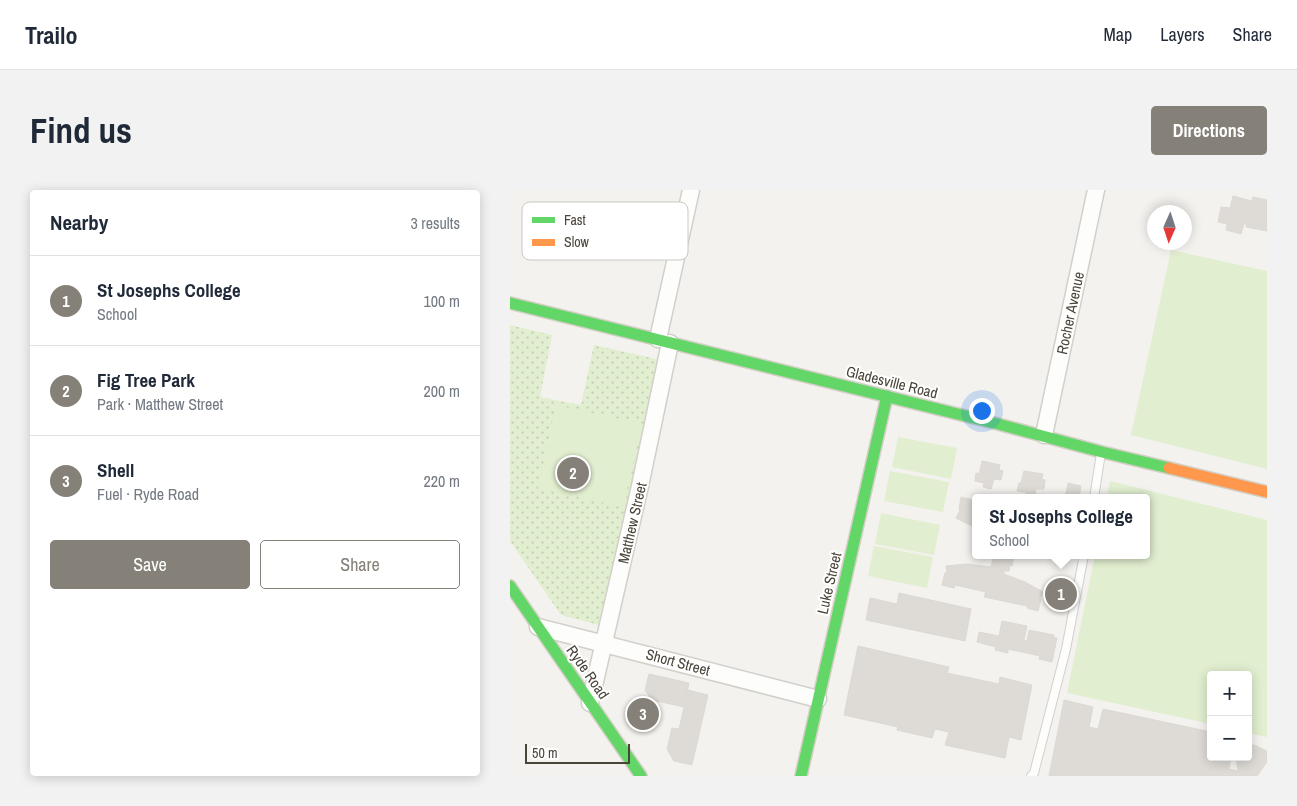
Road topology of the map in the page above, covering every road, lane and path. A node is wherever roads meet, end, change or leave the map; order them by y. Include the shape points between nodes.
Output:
1 (691, 190) edge
2 (1096, 190) edge
3 (688, 207) edge
4 (678, 260) edge
5 (510, 303) edge
6 (664, 341) junction
7 (887, 396) junction
8 (1044, 435) junction
9 (1102, 452) junction
10 (1267, 492) edge
11 (1095, 494) edge
12 (1083, 559) edge
13 (510, 586) edge
14 (538, 627) junction
15 (605, 643) junction
16 (818, 699) junction
17 (590, 703) junction
18 (641, 776) edge
19 (800, 776) edge
20 (1031, 776) edge

1 - 3 street, Matthew Street
2 - 8 street, Rocher Avenue
4 - 6 street, Matthew Street
5 - 6 street, Gladesville Road
6 - 7 street, Gladesville Road
6 - 15 street, Matthew Street via 640,486
7 - 8 street, Gladesville Road
7 - 16 street, Luke Street
8 - 9 street, Gladesville Road
9 - 10 street, Gladesville Road
9 - 11 lane
12 - 20 lane via 1066,648
13 - 14 street, Ryde Road
14 - 15 street, Short Street
14 - 17 street, Ryde Road
15 - 16 street, Short Street
15 - 17 street, Matthew Street
16 - 19 street, Luke Street
17 - 18 street, Ryde Road

